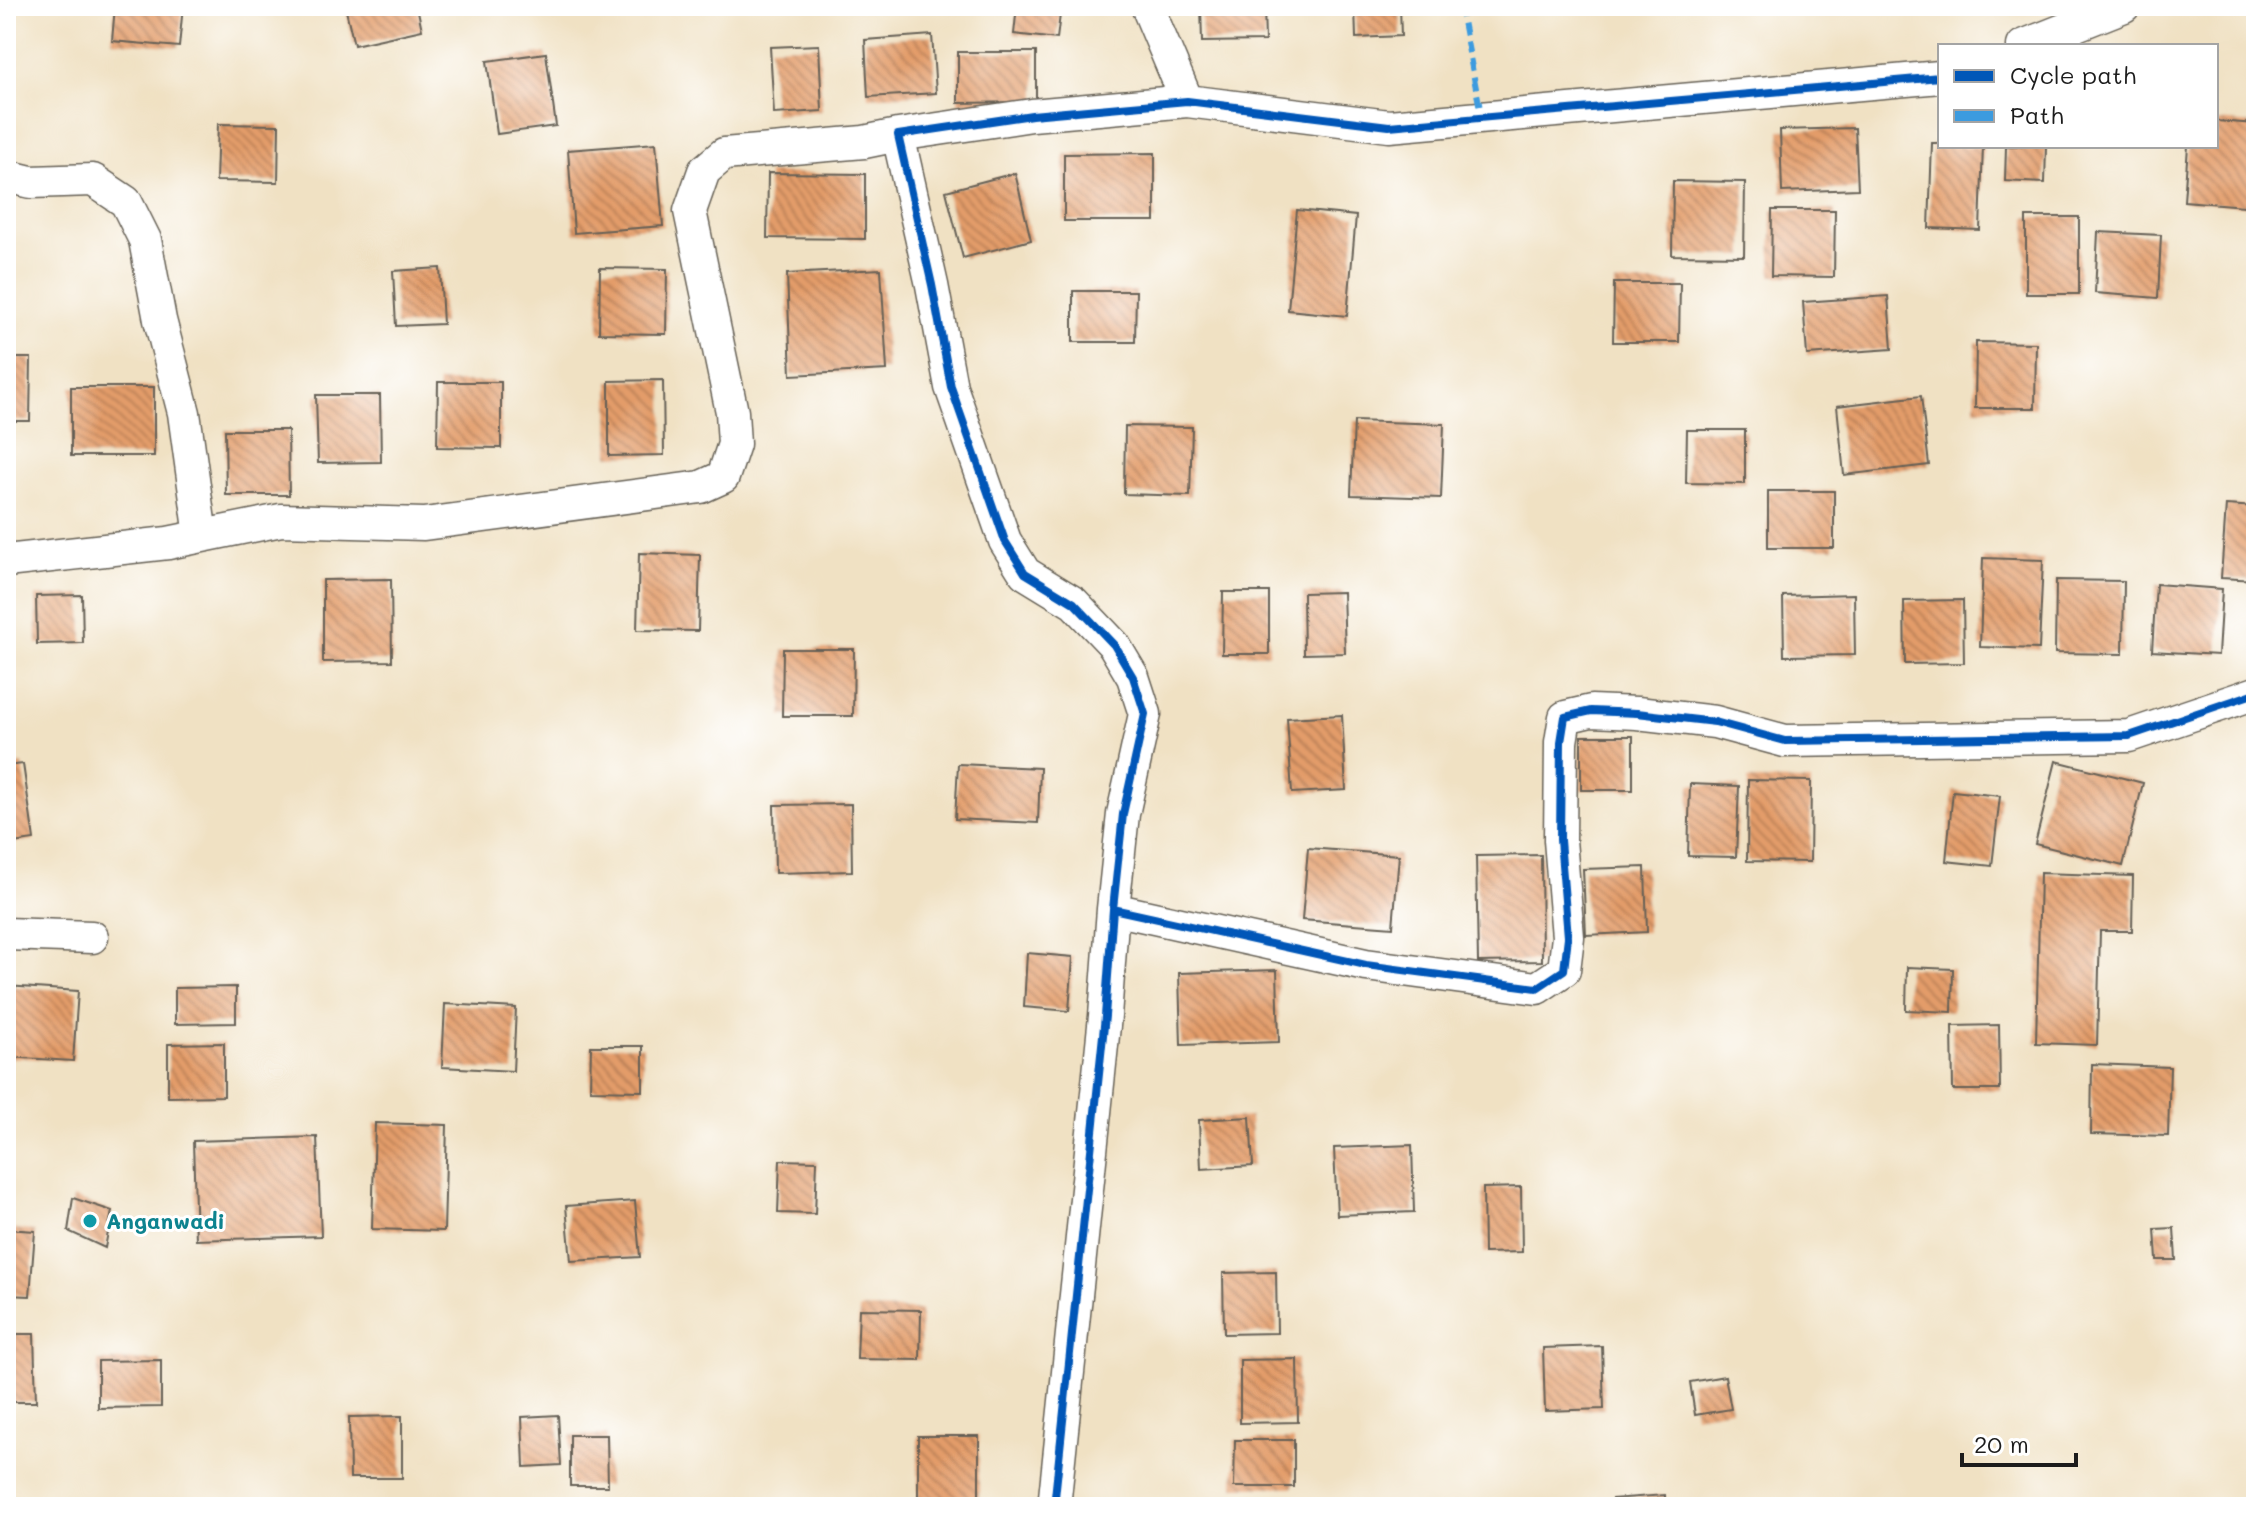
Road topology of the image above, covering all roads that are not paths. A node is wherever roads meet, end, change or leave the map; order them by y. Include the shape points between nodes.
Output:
1 (1147, 6) edge
2 (2124, 6) edge
3 (2028, 44) edge
4 (1938, 77) edge
5 (1187, 101) junction
6 (898, 135) junction
7 (6, 176) edge
8 (201, 536) junction
9 (6, 561) edge
10 (2256, 693) edge
11 (1113, 909) junction
12 (6, 934) edge
13 (92, 937) dead end
14 (1054, 1507) edge

1 - 5 street
2 - 3 street
4 - 5 street via 1389,126
5 - 6 street via 1032,115
6 - 8 street via 724,154 704,171 690,211 732,412 734,444 723,477 701,487 424,524 281,520
6 - 11 street via 951,387 1005,541 1025,573 1074,603 1114,645 1133,677 1145,714 1123,814
7 - 8 street via 31,182 93,180 126,202 145,240 184,413
8 - 9 street
10 - 11 street via 2129,736 1785,741 1715,722 1637,713 1591,711 1565,717 1560,840 1568,937 1564,970 1537,988 1366,965
11 - 14 street
12 - 13 street

